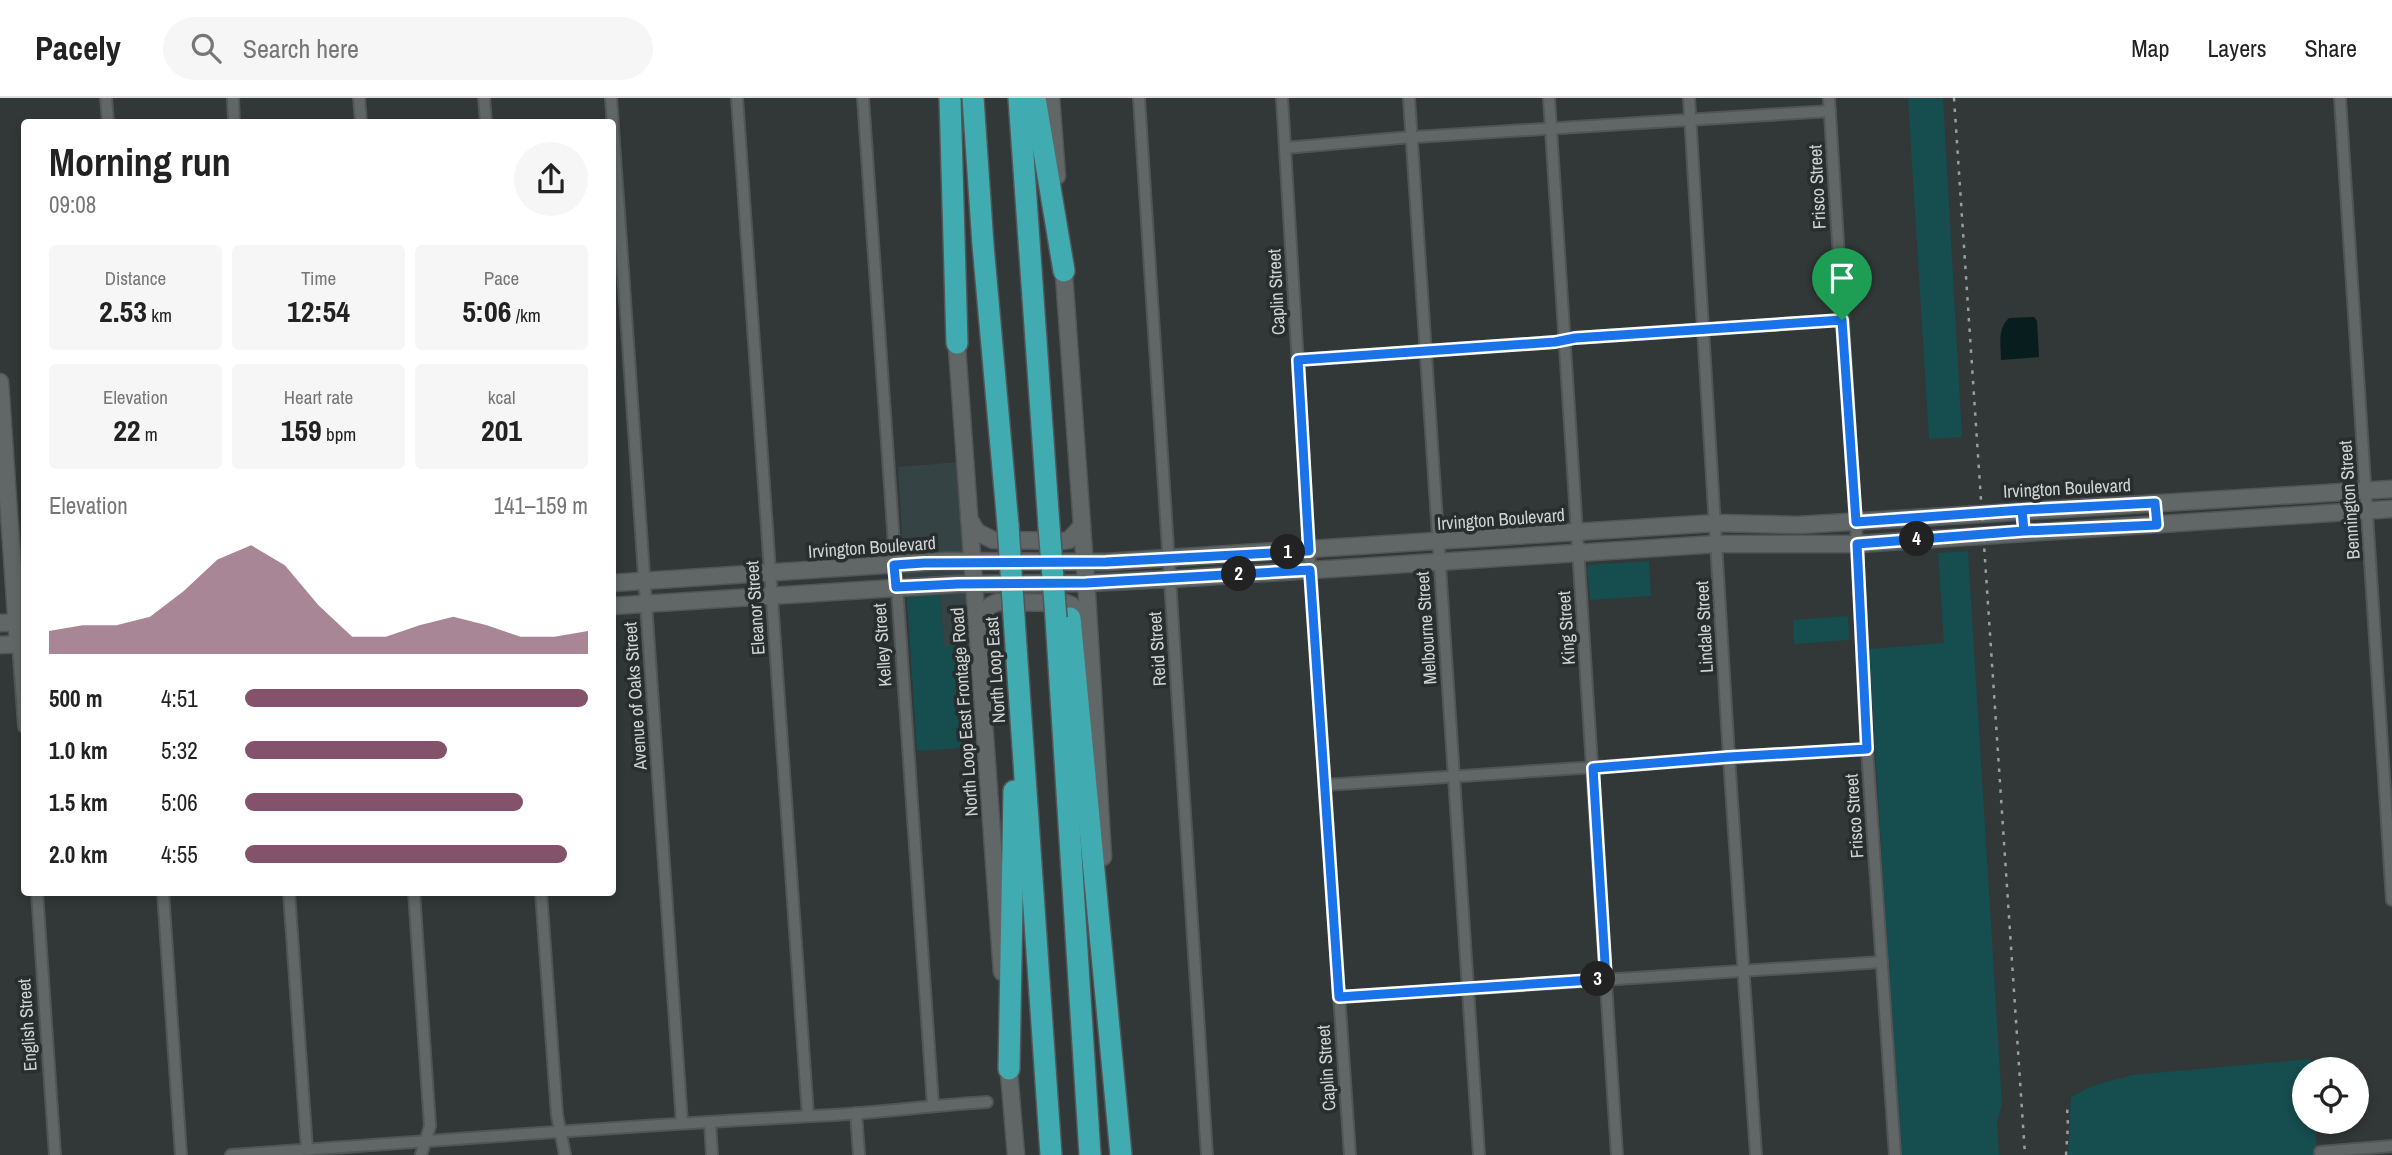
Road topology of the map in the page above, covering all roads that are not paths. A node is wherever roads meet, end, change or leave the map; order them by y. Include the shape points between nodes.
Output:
1 (106, 98) edge
2 (233, 98) edge
3 (359, 98) edge
4 (484, 98) edge
5 (611, 98) edge
6 (737, 98) edge
7 (863, 98) edge
8 (940, 98) edge
9 (950, 98) edge
10 (973, 98) edge
11 (1018, 98) edge
12 (1035, 98) edge
13 (1051, 98) edge
14 (1139, 98) edge
15 (1282, 98) edge
16 (1409, 98) edge
17 (1549, 98) edge
18 (1689, 98) edge
19 (1829, 98) edge
20 (2340, 98) edge
21 (1830, 111) junction
22 (108, 119) edge
23 (234, 119) edge
24 (361, 119) edge
25 (486, 119) edge
26 (612, 119) edge
27 (1690, 120) junction
28 (1551, 129) junction
29 (1411, 137) junction
30 (1285, 148) junction
31 (616, 171) edge
32 (1064, 271) junction
33 (1842, 320) junction
34 (1703, 329) junction
35 (1565, 340) junction
36 (957, 344) junction
37 (1427, 351) junction
38 (1298, 360) junction
39 (0, 382) edge
40 (2392, 489) edge
41 (2366, 490) junction
42 (2258, 497) junction
43 (2155, 503) junction
44 (2392, 509) edge
45 (2022, 510) junction
46 (2367, 511) junction
47 (1900, 518) junction
48 (2261, 518) junction
49 (969, 519) junction
50 (1856, 522) junction
51 (1716, 523) junction
52 (2157, 525) junction
53 (1064, 526) junction
54 (2024, 531) junction
55 (1577, 533) junction
56 (1902, 540) junction
57 (1439, 542) junction
58 (1717, 544) junction
59 (1857, 544) junction
60 (1309, 551) junction
61 (1579, 554) junction
62 (1170, 558) junction
63 (972, 562) junction
64 (1084, 562) junction
65 (1439, 563) junction
66 (894, 565) junction
67 (1310, 570) junction
68 (770, 573) junction
69 (1171, 579) junction
70 (644, 581) junction
71 (616, 583) edge
72 (1086, 583) junction
73 (974, 584) junction
74 (896, 587) junction
75 (772, 595) junction
76 (646, 603) junction
77 (616, 606) edge
78 (1063, 618) junction
79 (21, 622) edge
80 (0, 623) edge
81 (978, 630) junction
82 (1088, 631) junction
83 (21, 644) edge
84 (0, 645) edge
85 (1016, 645) junction
86 (1867, 749) junction
87 (1729, 757) junction
88 (1593, 768) junction
89 (1453, 776) junction
90 (1325, 785) junction
91 (37, 896) edge
92 (163, 896) edge
93 (289, 896) edge
94 (414, 896) edge
95 (541, 896) edge
96 (2392, 900) edge
97 (1882, 962) junction
98 (1744, 971) junction
99 (1606, 979) junction
100 (1467, 989) junction
101 (1339, 997) junction
102 (1009, 1069) junction
103 (988, 1102) dead end
104 (933, 1105) junction
105 (856, 1113) junction
106 (808, 1116) junction
107 (710, 1122) junction
108 (682, 1123) junction
109 (561, 1132) junction
110 (425, 1140) junction
111 (2392, 1146) edge
112 (307, 1150) junction
113 (2320, 1152) dead end
114 (279, 1153) edge
115 (55, 1155) edge
116 (181, 1155) edge
117 (231, 1155) edge
118 (421, 1155) edge
119 (565, 1155) edge
120 (712, 1155) edge
121 (859, 1155) edge
122 (1016, 1155) edge
123 (1051, 1155) edge
124 (1093, 1155) edge
125 (1121, 1155) edge
126 (1207, 1155) edge
127 (1350, 1155) edge
128 (1479, 1155) edge
129 (1617, 1155) edge
130 (1756, 1155) edge
131 (1895, 1155) edge

1 - 22 street
2 - 23 street
3 - 24 street
4 - 25 street
5 - 26 street, Avenue of Oaks Street
6 - 68 street, Eleanor Street
7 - 66 street, Kelley Street
8 - 36 main road, North Loop East Frontage Road
9 - 36 highway
10 - 85 highway, North Loop East, bridge
11 - 53 highway via 1045,486
12 - 32 highway
13 - 32 main road
14 - 62 street, Reid Street
15 - 30 street, Caplin Street
16 - 29 street, Melbourne Street
17 - 28 street, King Street
18 - 27 street, Lindale Street
19 - 21 street, Frisco Street
20 - 41 street, Bennington Street
21 - 27 street
21 - 33 street, Frisco Street
27 - 28 street
27 - 34 street, Lindale Street
28 - 29 street
28 - 35 street, King Street
29 - 30 street
29 - 37 street, Melbourne Street
30 - 38 street, Caplin Street
31 - 70 street, Avenue of Oaks Street
32 - 53 main road
33 - 34 street
33 - 50 street, Frisco Street
34 - 35 street
34 - 51 street, Lindale Street
35 - 37 street
35 - 55 street, King Street
36 - 49 main road, North Loop East Frontage Road
37 - 38 street
37 - 57 street, Melbourne Street
38 - 60 street, Caplin Street
39 - 79 main road
40 - 41 main road, Irvington Boulevard
41 - 42 main road, Irvington Boulevard
41 - 46 street, Bennington Street
42 - 43 main road, Irvington Boulevard
42 - 48 main road
43 - 45 main road, Irvington Boulevard
43 - 52 main road
44 - 46 main road
45 - 47 main road, Irvington Boulevard
45 - 54 main road
46 - 48 main road
46 - 96 street, Bennington Street
47 - 50 main road, Irvington Boulevard
47 - 56 main road
48 - 52 main road
49 - 53 main road via 977,532 993,540 1069,540
49 - 63 main road, North Loop East Frontage Road
50 - 51 main road, Irvington Boulevard
50 - 59 street, Frisco Street
51 - 55 main road, Irvington Boulevard
51 - 58 street, Lindale Street
52 - 54 main road
53 - 64 main road
53 - 78 highway, bridge
54 - 56 main road
55 - 57 main road, Irvington Boulevard
55 - 61 street, King Street
56 - 59 main road
57 - 60 main road, Irvington Boulevard
57 - 65 street, Melbourne Street
58 - 59 main road
58 - 61 main road
58 - 87 street, Lindale Street
59 - 86 street, Frisco Street
60 - 62 main road, Irvington Boulevard
60 - 67 street, Caplin Street
61 - 65 main road
61 - 88 street, King Street
62 - 64 main road, Irvington Boulevard
62 - 69 street, Reid Street
63 - 64 main road, Irvington Boulevard
63 - 66 main road, Irvington Boulevard
63 - 73 main road, North Loop East Frontage Road
64 - 72 main road
65 - 67 main road
65 - 89 street, Melbourne Street
66 - 68 main road, Irvington Boulevard
66 - 74 street, Kelley Street
67 - 69 main road
67 - 90 street, Caplin Street
68 - 70 main road, Irvington Boulevard
68 - 75 street, Eleanor Street
69 - 72 main road
69 - 126 street, Reid Street
70 - 71 main road, Irvington Boulevard
70 - 76 street, Avenue of Oaks Street
72 - 73 main road
72 - 82 main road
73 - 74 main road
73 - 81 main road, North Loop East Frontage Road
74 - 75 main road
74 - 104 street, Kelley Street
75 - 76 main road
75 - 106 street, Eleanor Street
76 - 77 main road
76 - 108 street, Avenue of Oaks Street
78 - 124 highway
78 - 125 highway
79 - 80 main road
81 - 82 main road via 989,604 998,602 1066,603 1082,614
81 - 102 main road, North Loop East Frontage Road
82 - 125 main road
83 - 84 main road
85 - 102 highway
85 - 123 highway, North Loop East
86 - 87 street
86 - 97 street, Frisco Street
87 - 88 street
87 - 98 street, Lindale Street
88 - 89 street
88 - 99 street, King Street
89 - 90 street
89 - 100 street, Melbourne Street
90 - 101 street, Caplin Street
91 - 115 street, English Street
92 - 116 street
93 - 112 street
94 - 110 street via 430,1126
95 - 109 street
97 - 98 street
97 - 131 street, Frisco Street
98 - 99 street
98 - 130 street, Lindale Street
99 - 100 street
99 - 129 street, King Street
100 - 101 street
100 - 128 street, Melbourne Street
101 - 127 street, Caplin Street
102 - 122 main road, North Loop East Frontage Road
103 - 104 street
104 - 105 street
105 - 106 street
105 - 121 street
106 - 107 street
107 - 108 street
107 - 120 street
108 - 109 street
109 - 110 street
109 - 119 street
110 - 112 street
110 - 118 street
111 - 113 street
112 - 114 street
114 - 117 street

